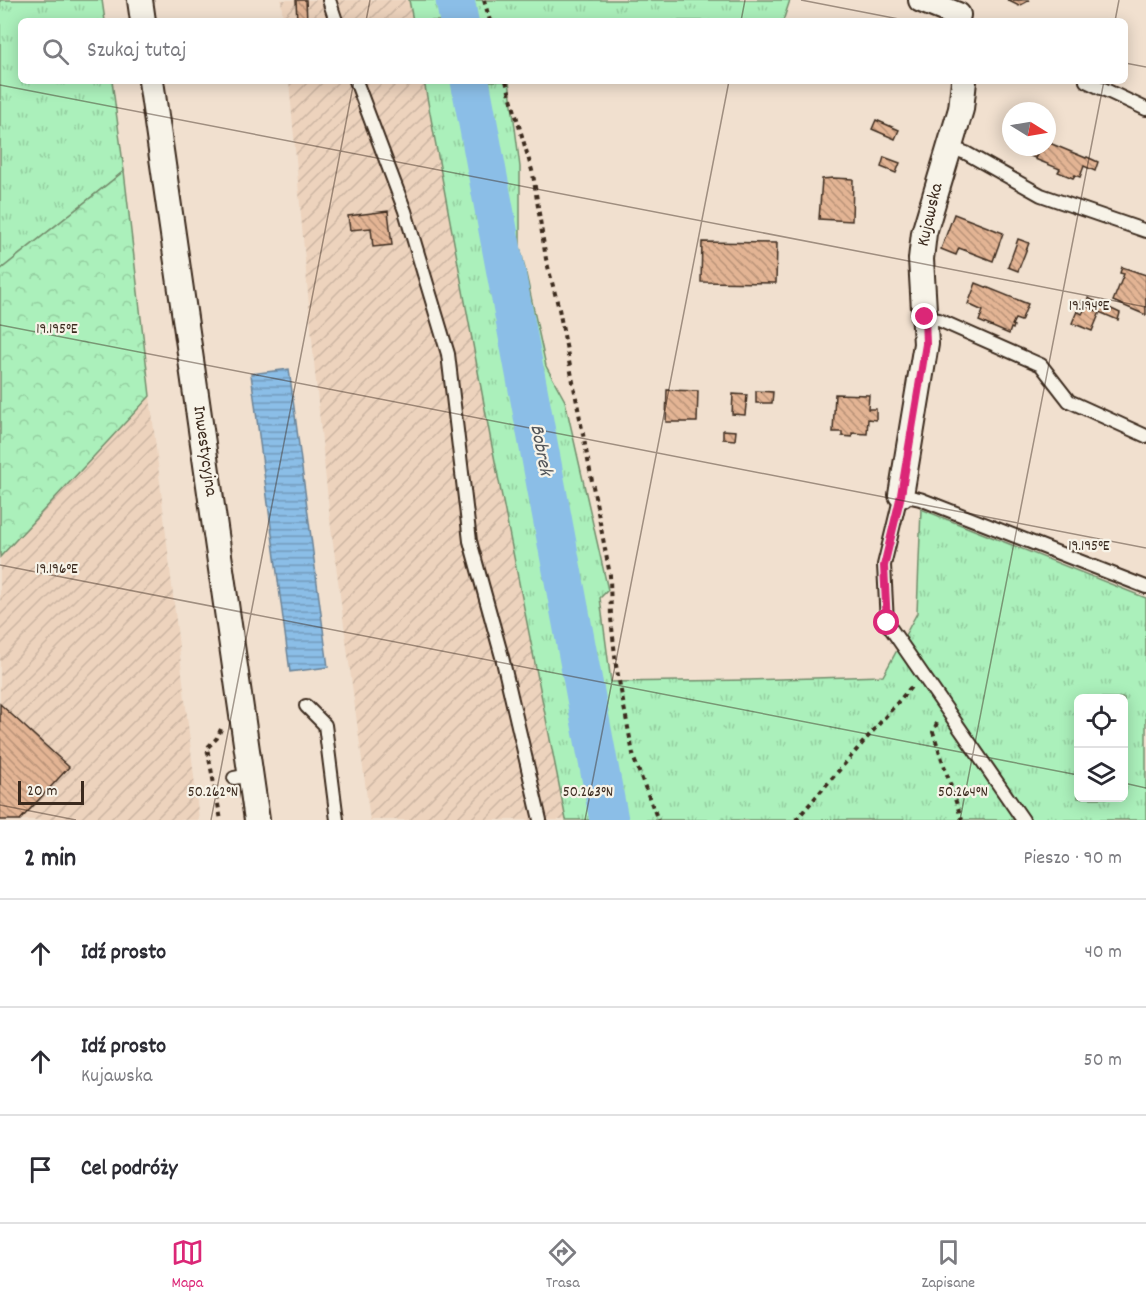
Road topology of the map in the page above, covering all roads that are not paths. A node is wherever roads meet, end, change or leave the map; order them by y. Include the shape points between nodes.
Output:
1 (140, 0) edge
2 (329, 0) edge
3 (921, 0) edge
4 (961, 14) edge
5 (143, 18) edge
6 (335, 18) edge
7 (152, 84) edge
8 (357, 84) edge
9 (964, 84) edge
10 (1092, 84) edge
11 (1146, 109) edge
12 (949, 147) junction
13 (1146, 231) edge
14 (925, 317) junction
15 (1146, 436) edge
16 (901, 495) junction
17 (1146, 587) edge
18 (306, 706) dead end
19 (257, 820) edge
20 (337, 820) edge
21 (540, 820) edge
22 (1023, 820) edge

1 - 5 street
2 - 6 lane
3 - 4 street
7 - 19 street, Inwestycyjna via 242,777
8 - 21 lane via 405,211 448,354 470,541
9 - 12 street, Kujawska via 961,109
10 - 11 lane
12 - 13 lane via 1041,195
12 - 14 street, Kujawska via 924,233 921,259
14 - 15 lane via 1041,365 1069,401
14 - 16 street, Kujawska via 926,344
16 - 17 lane
16 - 22 lane via 884,566 887,623
18 - 20 lane via 325,725

